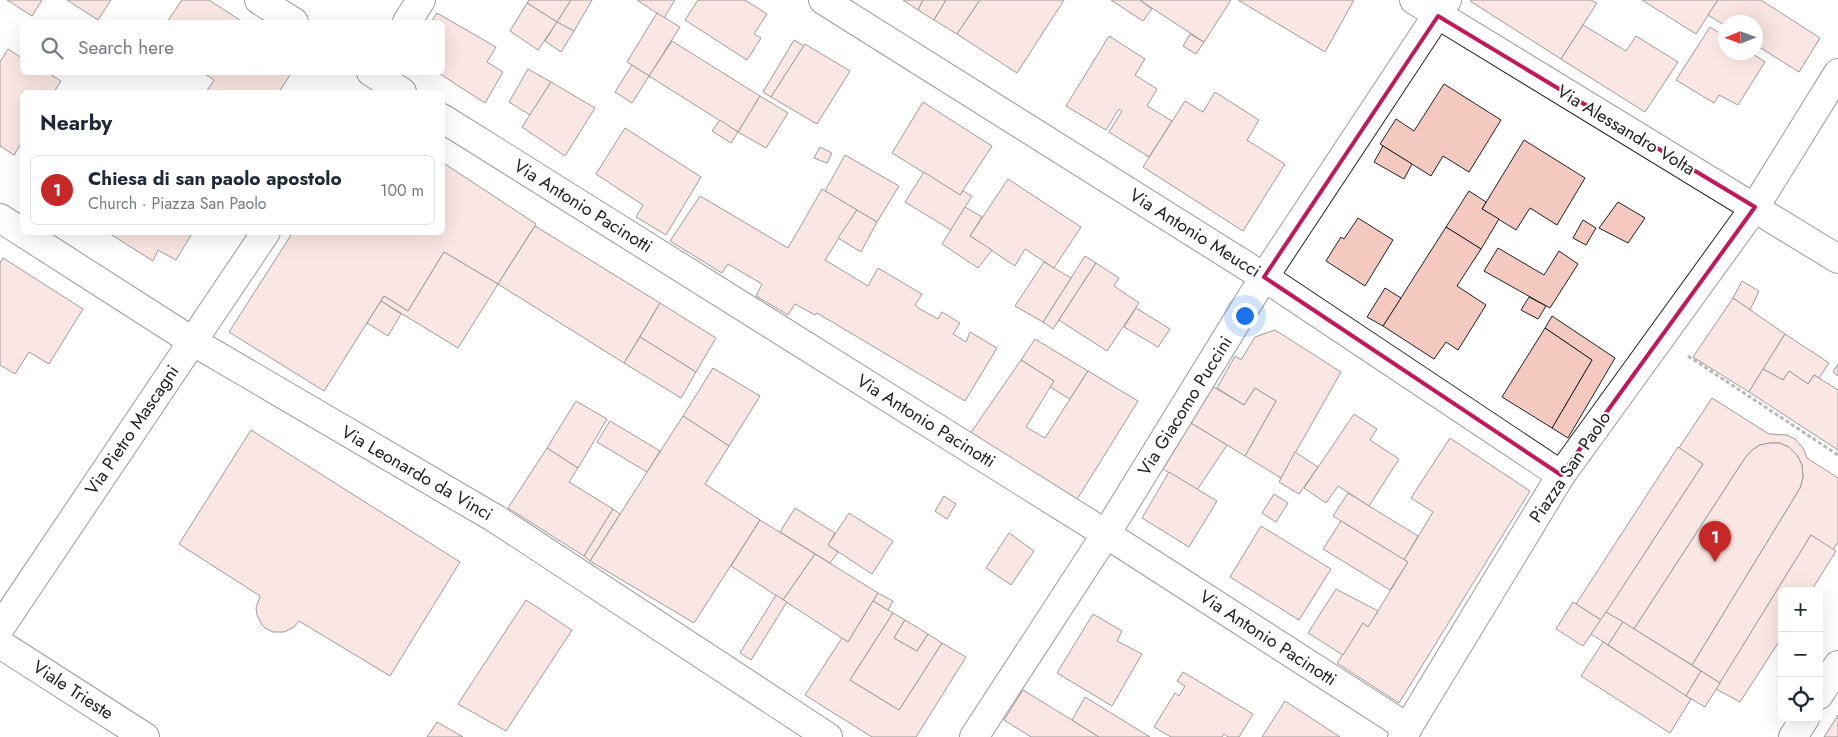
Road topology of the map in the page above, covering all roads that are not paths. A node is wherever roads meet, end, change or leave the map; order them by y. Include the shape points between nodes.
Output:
1 (259, 0) edge
2 (421, 0) edge
3 (823, 0) edge
4 (1414, 0) edge
5 (1443, 8) edge
6 (291, 20) edge
7 (408, 20) edge
8 (1838, 73) edge
9 (370, 78) edge
10 (397, 90) edge
11 (445, 120) edge
12 (1755, 208) junction
13 (0, 218) edge
14 (20, 231) edge
15 (27, 235) edge
16 (264, 235) edge
17 (1838, 259) edge
18 (1264, 277) junction
19 (192, 341) junction
20 (1561, 475) junction
21 (1106, 534) junction
22 (0, 628) edge
23 (0, 644) edge
24 (1838, 665) edge
25 (1823, 689) edge
26 (1803, 722) edge
27 (1404, 732) edge
28 (145, 737) edge
29 (828, 737) edge
30 (974, 737) edge
31 (1794, 737) edge

1 - 6 street
2 - 7 street
3 - 18 street, Via Antonio Meucci
4 - 5 street, Via Alessandro Volta
5 - 12 street, Via Alessandro Volta
5 - 18 street, Via Giacomo Puccini
8 - 12 street, Piazza San Paolo
9 - 10 street
11 - 21 street, Via Antonio Pacinotti
12 - 17 street, Via Alessandro Volta
12 - 20 street, Piazza San Paolo
13 - 14 street, Via Leonardo da Vinci
15 - 19 street, Via Leonardo da Vinci
16 - 19 street, Via Pietro Mascagni
18 - 20 street, Via Antonio Meucci
18 - 21 street, Via Giacomo Puccini
19 - 22 street, Via Pietro Mascagni
19 - 29 street, Via Leonardo da Vinci via 496,519
20 - 27 street, Piazza San Paolo
21 - 27 street, Via Antonio Pacinotti
21 - 30 street, Via Giacomo Puccini
23 - 28 street, Viale Trieste
24 - 25 street
26 - 31 street

